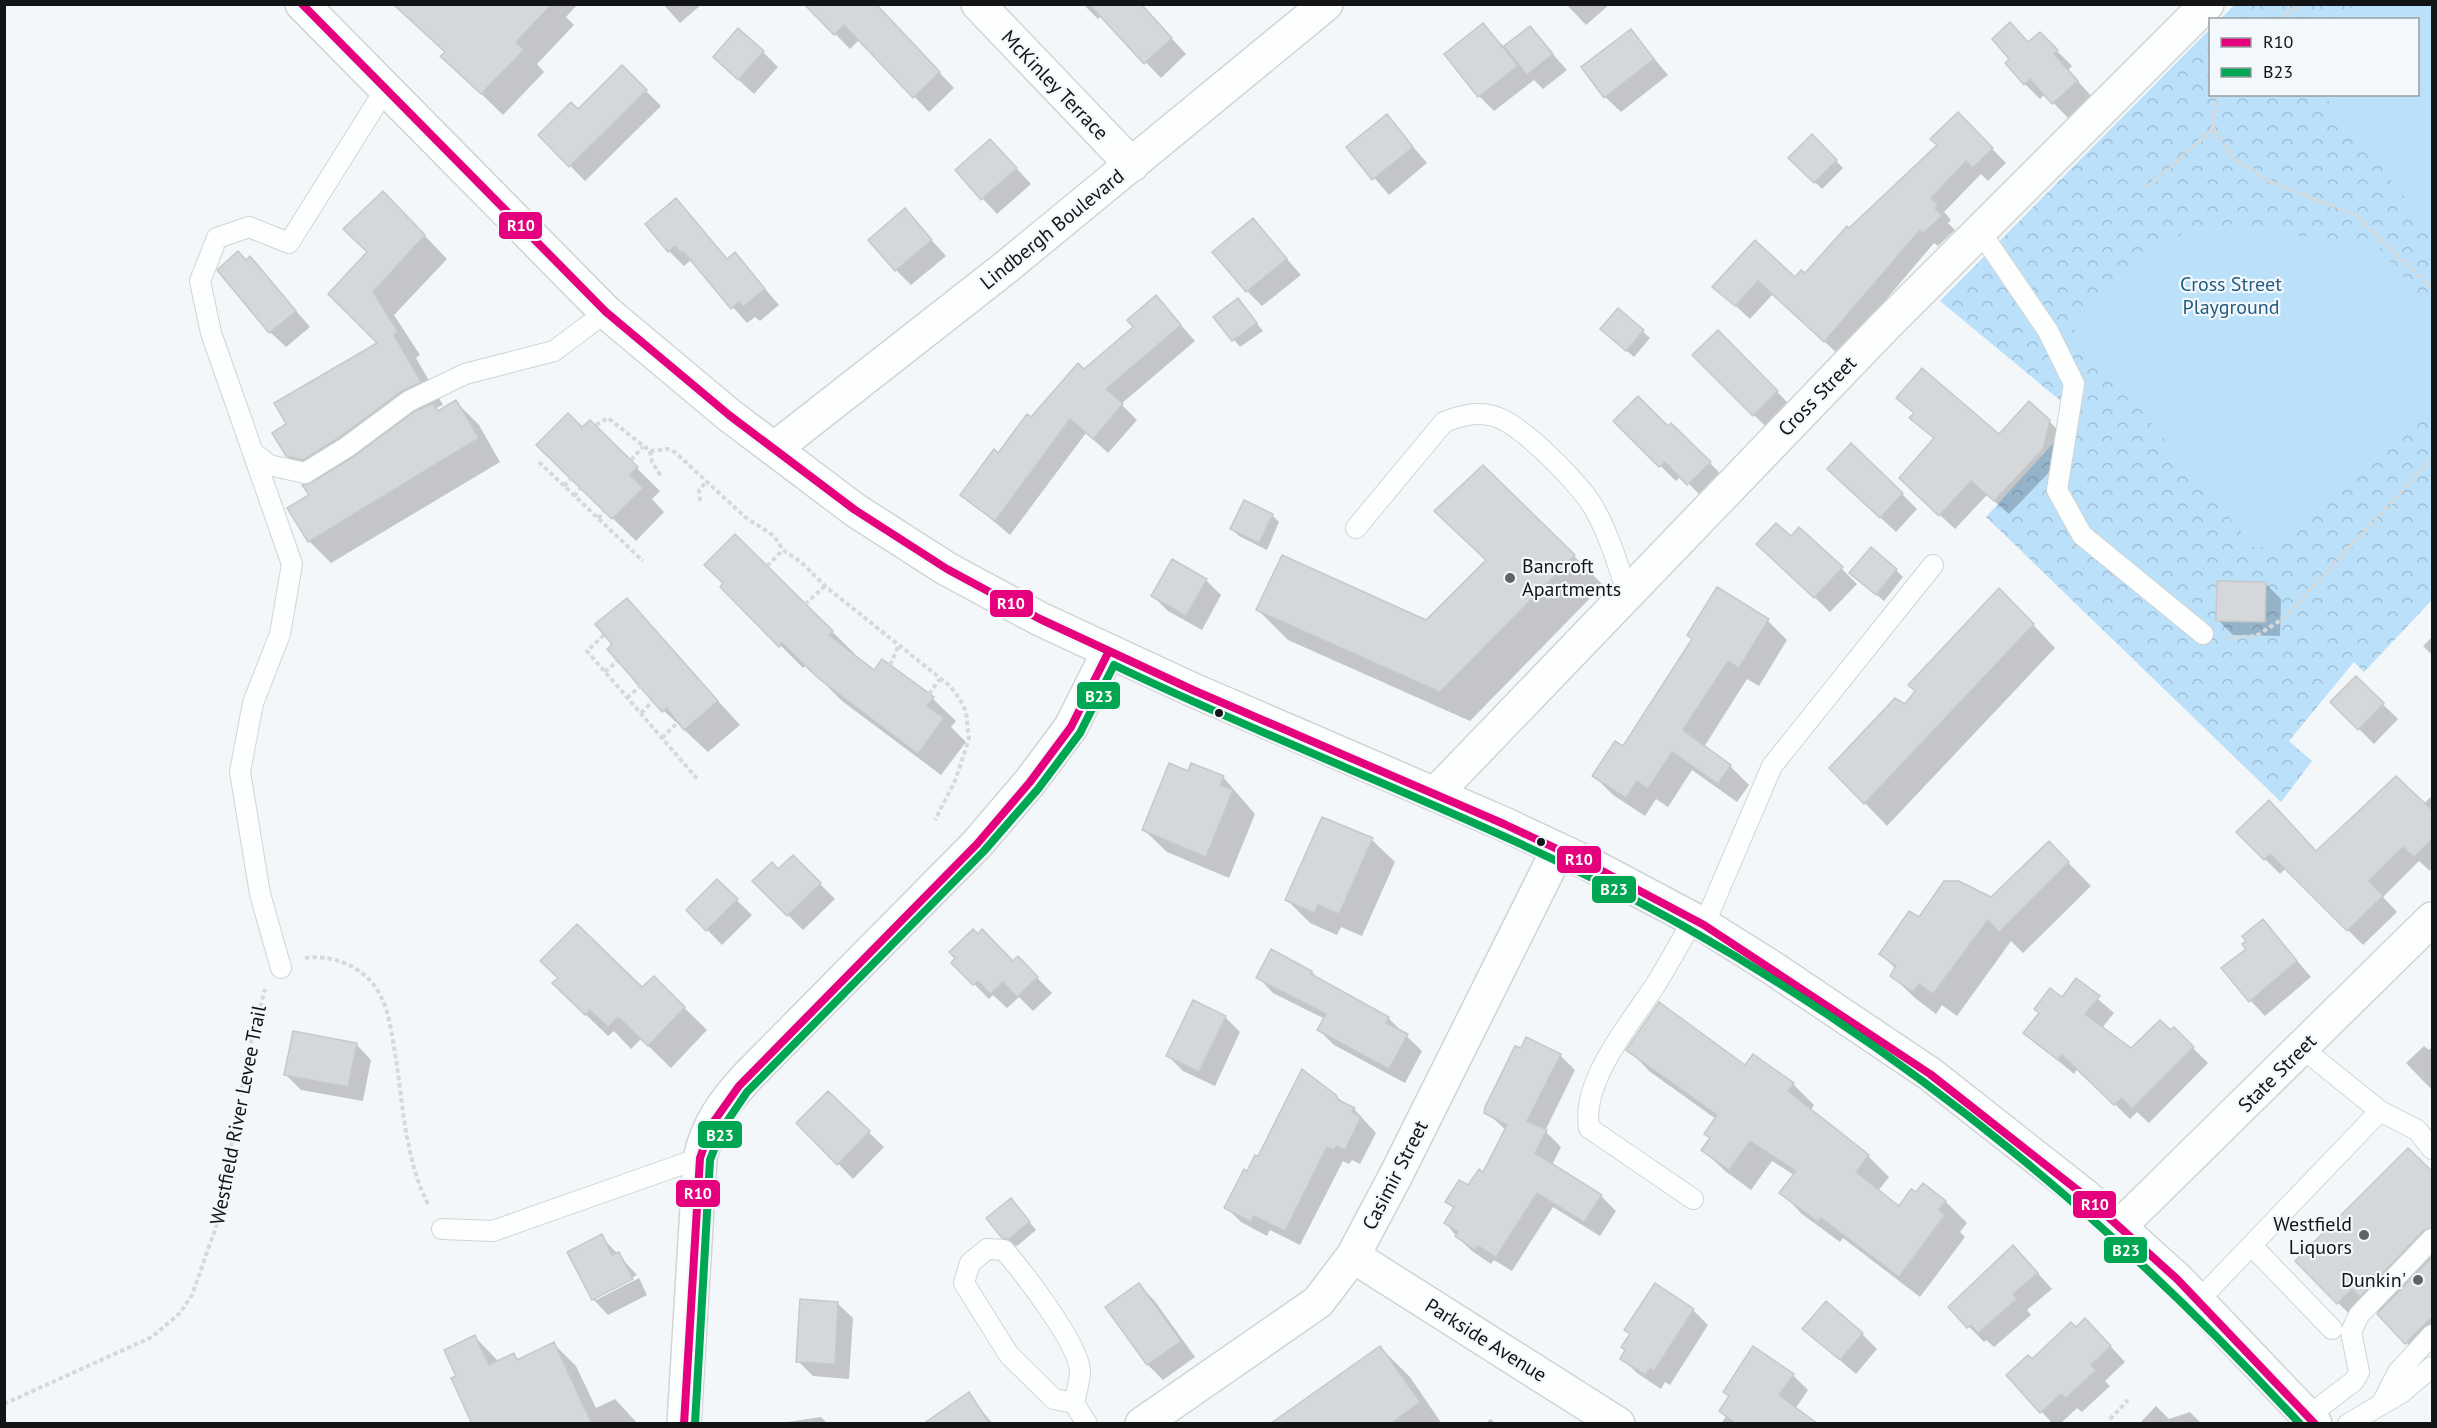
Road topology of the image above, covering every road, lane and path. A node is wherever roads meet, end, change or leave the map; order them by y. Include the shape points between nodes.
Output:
1 (302, 4) edge
2 (978, 4) edge
3 (1326, 4) edge
4 (2207, 4) edge
5 (2300, 4) edge
6 (2282, 18) edge
7 (386, 88) junction
8 (2216, 96) edge
9 (2213, 129) junction
10 (1132, 165) junction
11 (2147, 187) dead end
12 (1980, 231) junction
13 (2433, 288) edge
14 (606, 312) junction
15 (596, 425) dead end
16 (644, 447) junction
17 (774, 449) junction
18 (651, 451) junction
19 (253, 452) junction
20 (2433, 458) edge
21 (631, 460) dead end
22 (539, 462) dead end
23 (661, 476) dead end
24 (571, 479) dead end
25 (707, 481) junction
26 (564, 486) junction
27 (580, 489) dead end
28 (574, 496) junction
29 (700, 501) dead end
30 (604, 512) dead end
31 (598, 518) junction
32 (1356, 528) dead end
33 (783, 550) junction
34 (643, 561) dead end
35 (1933, 565) dead end
36 (767, 566) dead end
37 (825, 586) junction
38 (1628, 593) junction
39 (805, 604) dead end
40 (2203, 634) joint
41 (604, 635) dead end
42 (898, 647) junction
43 (1109, 651) junction
44 (617, 661) dead end
45 (890, 665) dead end
46 (605, 672) junction
47 (940, 678) junction
48 (645, 682) dead end
49 (929, 694) dead end
50 (627, 698) junction
51 (653, 701) dead end
52 (641, 713) junction
53 (678, 722) dead end
54 (662, 738) junction
55 (699, 781) dead end
56 (1435, 794) junction
57 (935, 820) dead end
58 (1558, 850) junction
59 (2433, 920) edge
60 (1699, 922) junction
61 (281, 968) junction
62 (2301, 1048) junction
63 (2380, 1111) junction
64 (2433, 1149) edge
65 (700, 1158) junction
66 (1693, 1199) dead end
67 (2120, 1226) junction
68 (442, 1229) joint
69 (2433, 1239) edge
70 (2252, 1246) junction
71 (1353, 1256) junction
72 (2198, 1301) junction
73 (2332, 1329) dead end
74 (2433, 1335) edge
75 (2358, 1363) junction
76 (2433, 1366) edge
77 (2388, 1397) junction
78 (2128, 1400) dead end
79 (1074, 1403) junction
80 (4, 1404) edge
81 (2110, 1419) dead end
82 (2311, 1420) edge
83 (684, 1424) edge
84 (1087, 1424) edge
85 (1142, 1424) edge
86 (1618, 1424) edge
87 (2348, 1424) edge

1 - 7 street
2 - 10 street, McKinley Terrace
3 - 10 street, Lindbergh Boulevard
4 - 12 street, Cross Street
5 - 6 path
7 - 14 street
7 - 19 lane via 289,243 249,227 217,238 200,280 211,333
8 - 9 path
9 - 11 path
9 - 13 path via 2234,159 2271,182 2357,216
10 - 17 street, Lindbergh Boulevard
12 - 38 street, Cross Street
12 - 40 lane via 2048,331 2074,384 2057,490 2082,535
14 - 17 street
14 - 19 lane via 554,351 465,374 409,401 305,473 269,465
15 - 16 path via 608,418
16 - 18 path
16 - 21 path
17 - 43 street via 855,510 947,569
18 - 23 path via 652,462
18 - 25 path via 668,449
19 - 61 lane via 292,564 280,634 253,703 240,772 260,894
20 - 40 path via 2284,618 2256,636 2229,639
22 - 26 path
24 - 26 path
25 - 29 path via 699,490
25 - 33 path via 745,517 774,536
26 - 28 path
27 - 28 path
28 - 31 path
30 - 31 path
31 - 34 path
32 - 38 lane via 1444,422 1464,414 1493,416 1519,429 1581,488 1604,526
33 - 36 path
33 - 37 path
35 - 60 lane via 1772,766
37 - 39 path
37 - 42 path
38 - 56 street, Cross Street
41 - 46 path via 587,651
42 - 45 path
42 - 47 path
43 - 56 street via 1263,722
43 - 65 street via 1071,727 1030,782 977,844 723,1104 710,1126
44 - 46 path
46 - 50 path
47 - 49 path
47 - 57 path via 966,711 969,739 955,782
48 - 50 path
50 - 52 path
51 - 52 path
52 - 54 path
53 - 54 path
54 - 55 path
56 - 58 street
58 - 60 street
58 - 71 street, Casimir Street
59 - 62 street, State Street
60 - 66 lane via 1610,1053 1586,1112 1589,1128
60 - 67 street via 1914,1062 2035,1154
61 - 68 path via 299,958 333,959 354,968 374,984 390,1023 413,1158 424,1197
61 - 80 path, Westfield River Levee Trail via 261,996 216,1227 192,1295 180,1313 152,1337
62 - 63 lane
62 - 67 street, State Street
63 - 64 lane via 2417,1130
63 - 70 lane
65 - 68 lane via 494,1231
65 - 83 street
67 - 72 street
69 - 75 lane via 2359,1315 2351,1332
70 - 72 lane
70 - 73 lane
71 - 85 street, Casimir Street via 1318,1302
71 - 86 street, Parkside Avenue
72 - 82 street
74 - 77 lane via 2398,1372
75 - 77 lane
75 - 82 lane via 2354,1381
76 - 77 lane
77 - 87 lane
78 - 81 path
79 - 79 lane via 1080,1371 1074,1352 1025,1275 1004,1250 987,1249 970,1263 964,1283 1009,1354 1054,1399
79 - 84 lane

